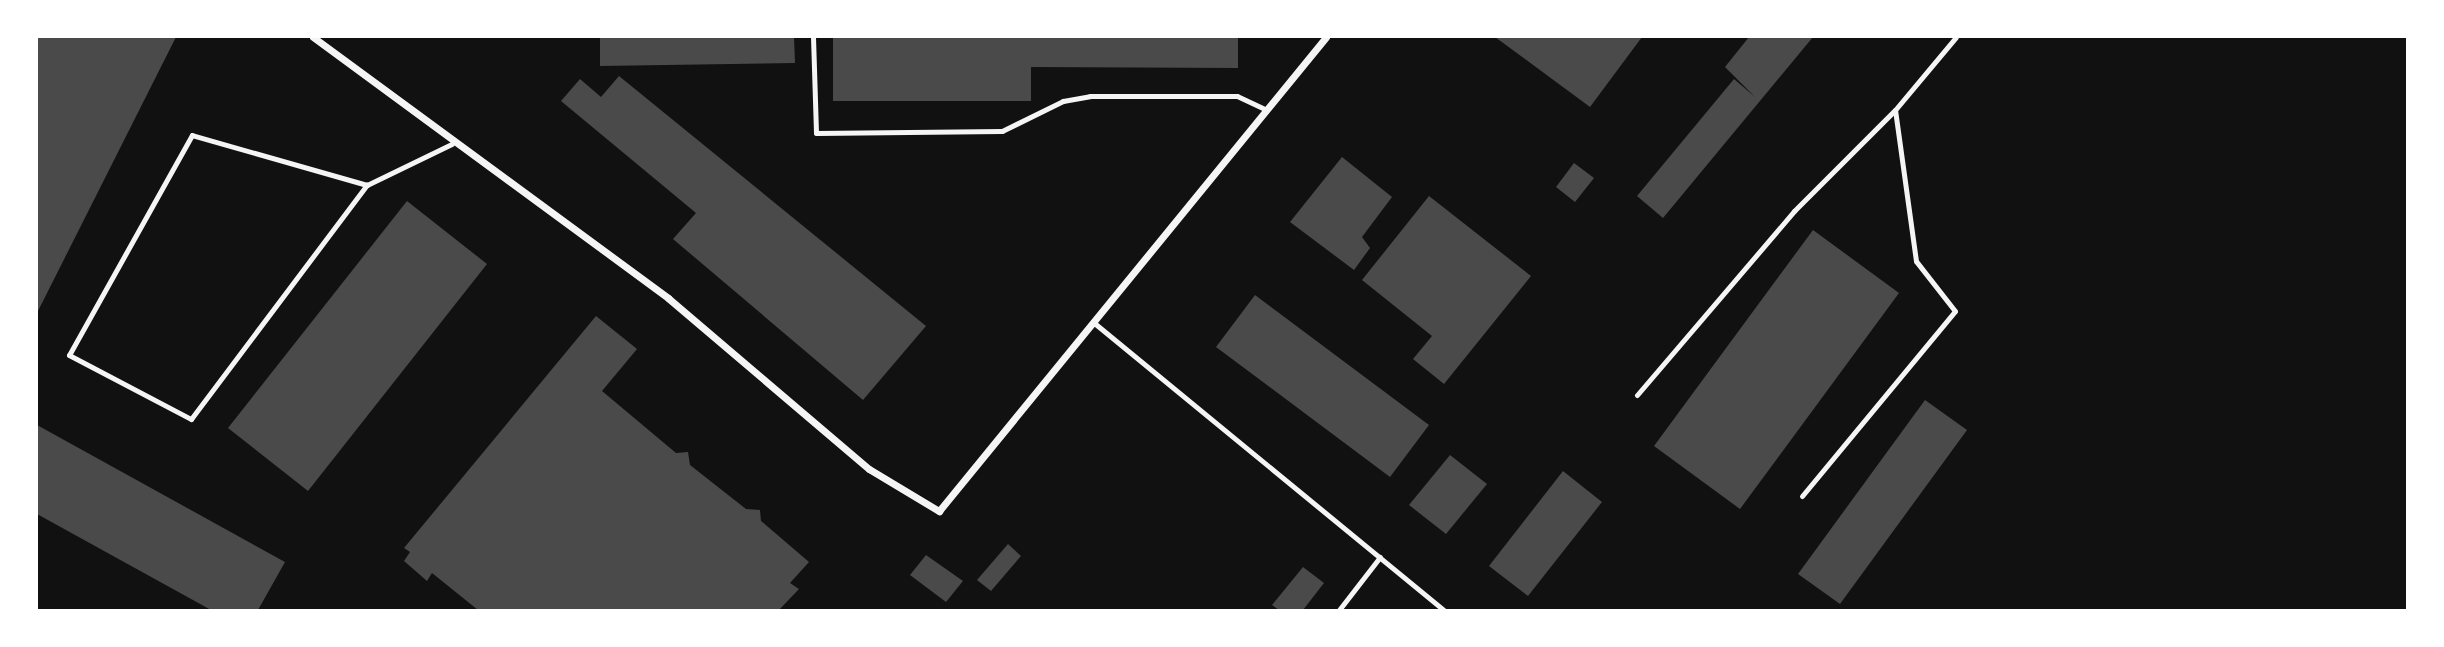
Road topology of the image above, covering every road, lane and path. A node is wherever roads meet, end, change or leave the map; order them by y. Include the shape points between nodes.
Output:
1 (313, 37) edge
2 (813, 37) edge
3 (1326, 37) edge
4 (1956, 37) edge
5 (1267, 110) junction
6 (1895, 110) junction
7 (452, 144) junction
8 (367, 185) junction
9 (1093, 322) junction
10 (1637, 395) dead end
11 (1802, 496) dead end
12 (1380, 557) junction
13 (1339, 610) edge
14 (1444, 610) edge

1 - 7 street
2 - 5 lane via 816,133 1003,131 1063,101 1090,96 1237,96
3 - 5 street
4 - 6 lane
5 - 9 street
6 - 10 lane via 1794,211
6 - 11 lane via 1916,261 1955,312
7 - 8 lane
7 - 9 street via 668,298 869,469 939,511
8 - 8 lane via 191,419 69,355 192,135
9 - 12 lane
12 - 13 lane
12 - 14 lane

